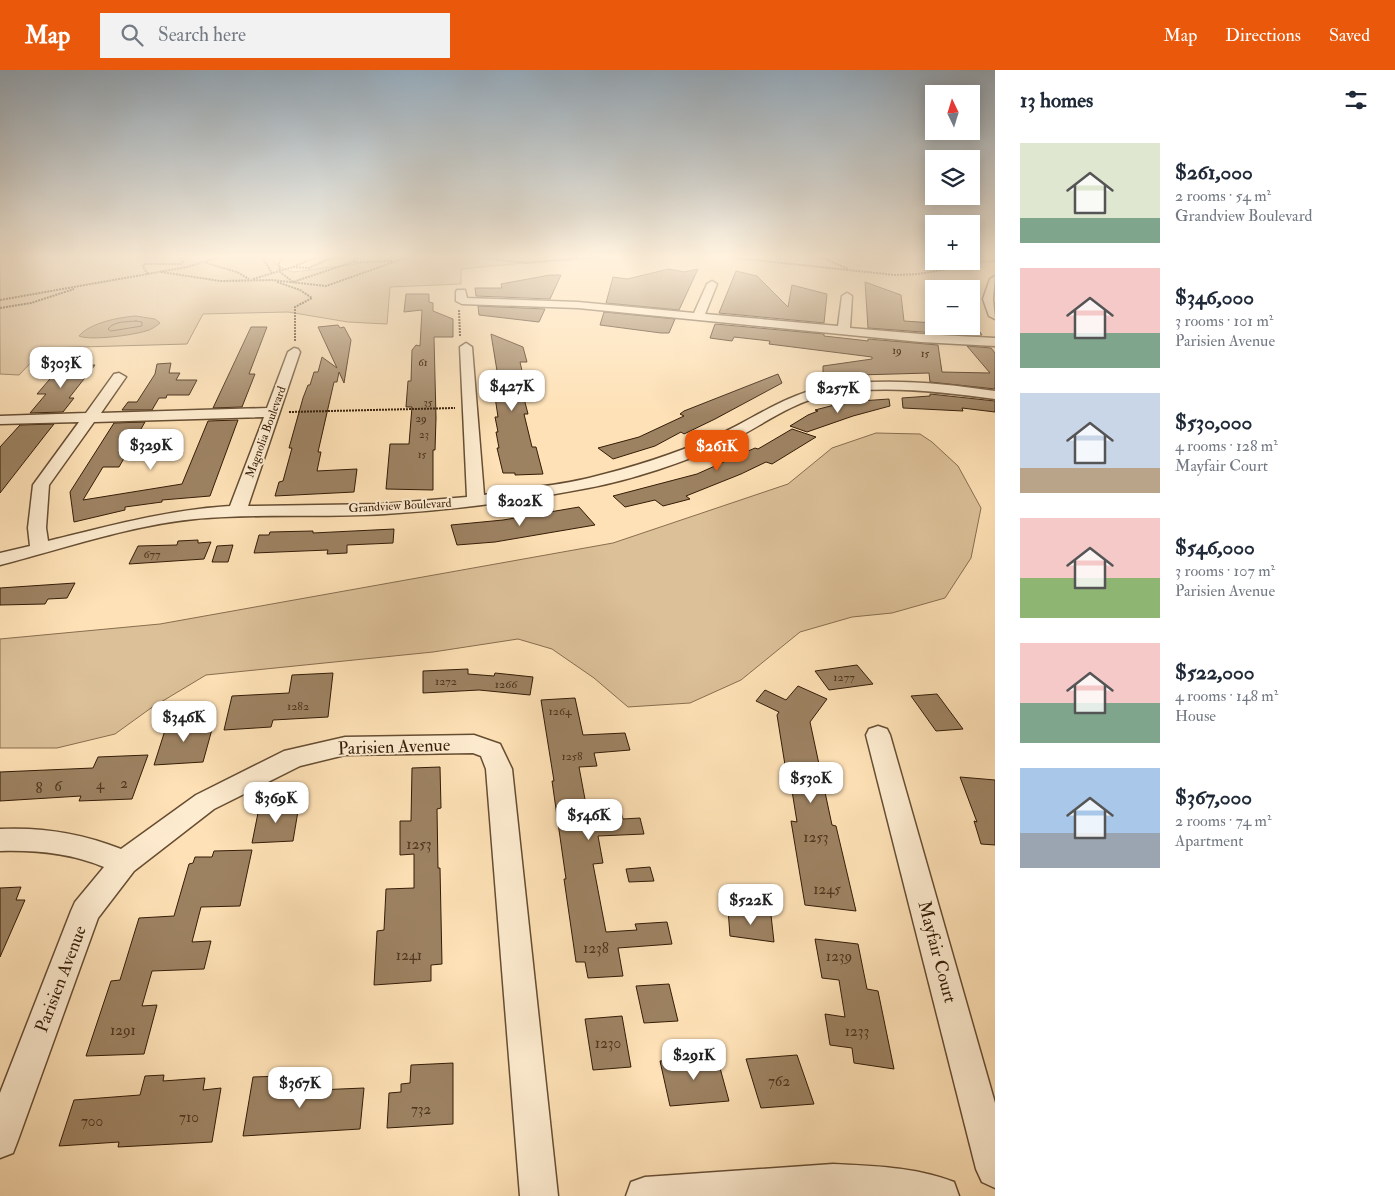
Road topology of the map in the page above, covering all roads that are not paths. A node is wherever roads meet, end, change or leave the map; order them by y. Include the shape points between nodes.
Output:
1 (633, 310) edge
2 (701, 310) edge
3 (845, 310) edge
4 (699, 315) junction
5 (844, 330) junction
6 (995, 342) edge
7 (466, 347) road end
8 (294, 352) road end
9 (119, 377) dead end
10 (995, 395) edge
11 (273, 412) junction
12 (92, 417) junction
13 (0, 420) edge
14 (476, 501) junction
15 (238, 511) junction
16 (40, 549) junction
17 (0, 559) edge
18 (878, 735) dead end
19 (0, 840) edge
20 (124, 863) junction
21 (0, 1140) edge
22 (995, 1169) edge
23 (539, 1196) edge
24 (644, 1196) edge
25 (940, 1196) edge

1 - 4 street
2 - 4 street
3 - 5 street
4 - 5 street
5 - 6 street
7 - 14 street
8 - 11 street, Magnolia Boulevard
9 - 12 street
10 - 14 street, Grandview Boulevard via 943,388 882,386 826,391 802,398 718,441 660,463 589,483
11 - 12 street
11 - 15 street, Magnolia Boulevard
12 - 13 street
12 - 16 street via 41,485 37,528
14 - 15 street, Grandview Boulevard via 383,509
15 - 16 street, Grandview Boulevard via 145,522
16 - 17 street, Grandview Boulevard
18 - 22 street, Mayfair Court
19 - 20 street via 33,838 58,841 91,848
20 - 21 street, Parisien Avenue via 86,911
20 - 23 street, Parisien Avenue via 205,802 293,758 345,746 474,744 491,750 499,769
24 - 25 street via 833,1183 897,1187

